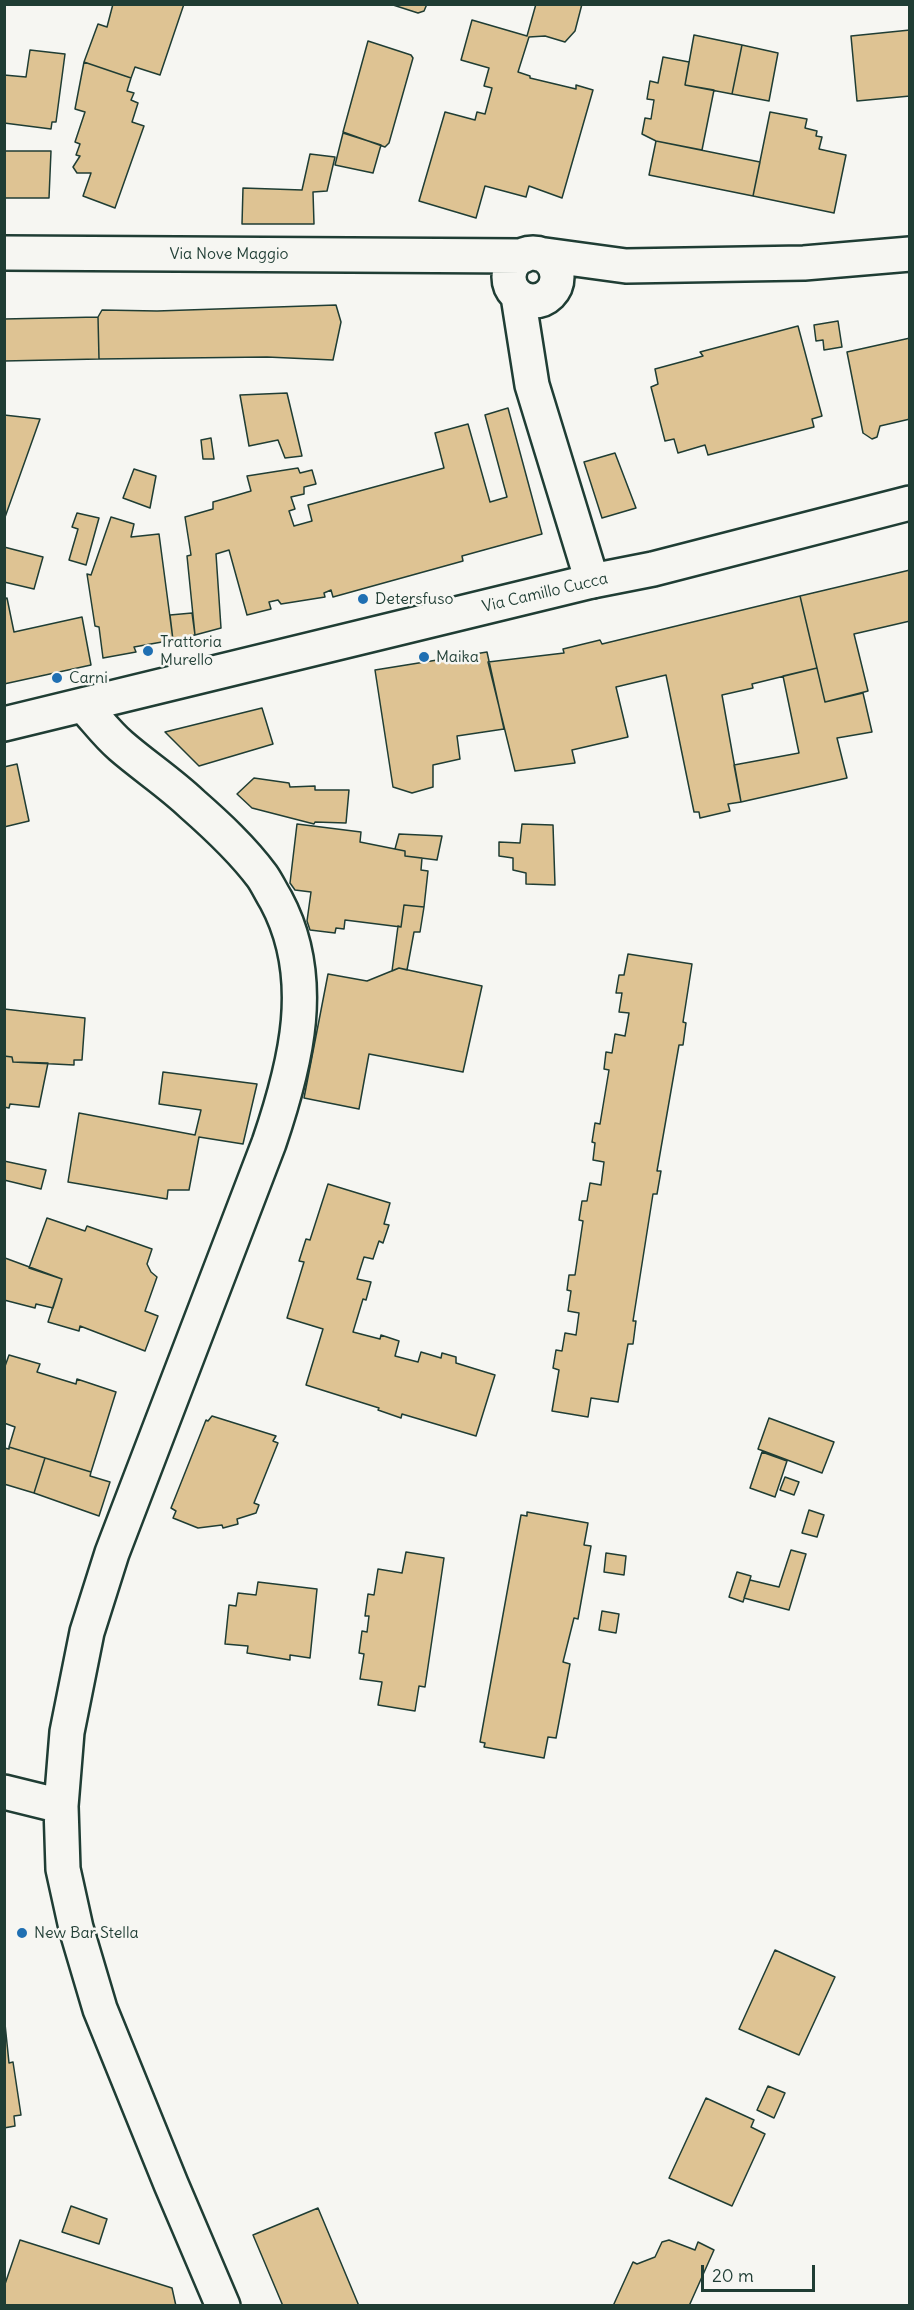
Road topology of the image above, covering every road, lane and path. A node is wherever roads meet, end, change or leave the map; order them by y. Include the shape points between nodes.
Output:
1 (4, 253) edge
2 (909, 254) edge
3 (530, 255) junction
4 (453, 256) junction
5 (626, 266) junction
6 (534, 292) junction
7 (909, 503) edge
8 (592, 581) junction
9 (84, 706) junction
10 (4, 724) edge
11 (4, 1792) edge
12 (61, 1806) junction
13 (223, 2306) edge

1 - 4 street, Via Nove Maggio
2 - 5 street via 804,263
3 - 4 street
3 - 5 street
3 - 6 street via 511,267 509,283
3 - 6 street via 548,258 557,277
4 - 6 street via 485,264
5 - 6 street
6 - 8 street via 532,385
7 - 8 street, Via Camillo Cucca
8 - 9 street, Via Camillo Cucca
9 - 10 street, Via Camillo Cucca
9 - 12 street via 119,745 221,831 263,878 285,917 301,991 298,1040 286,1093 112,1553 87,1632 67,1732
11 - 12 street
12 - 13 street via 63,1869 100,2009

